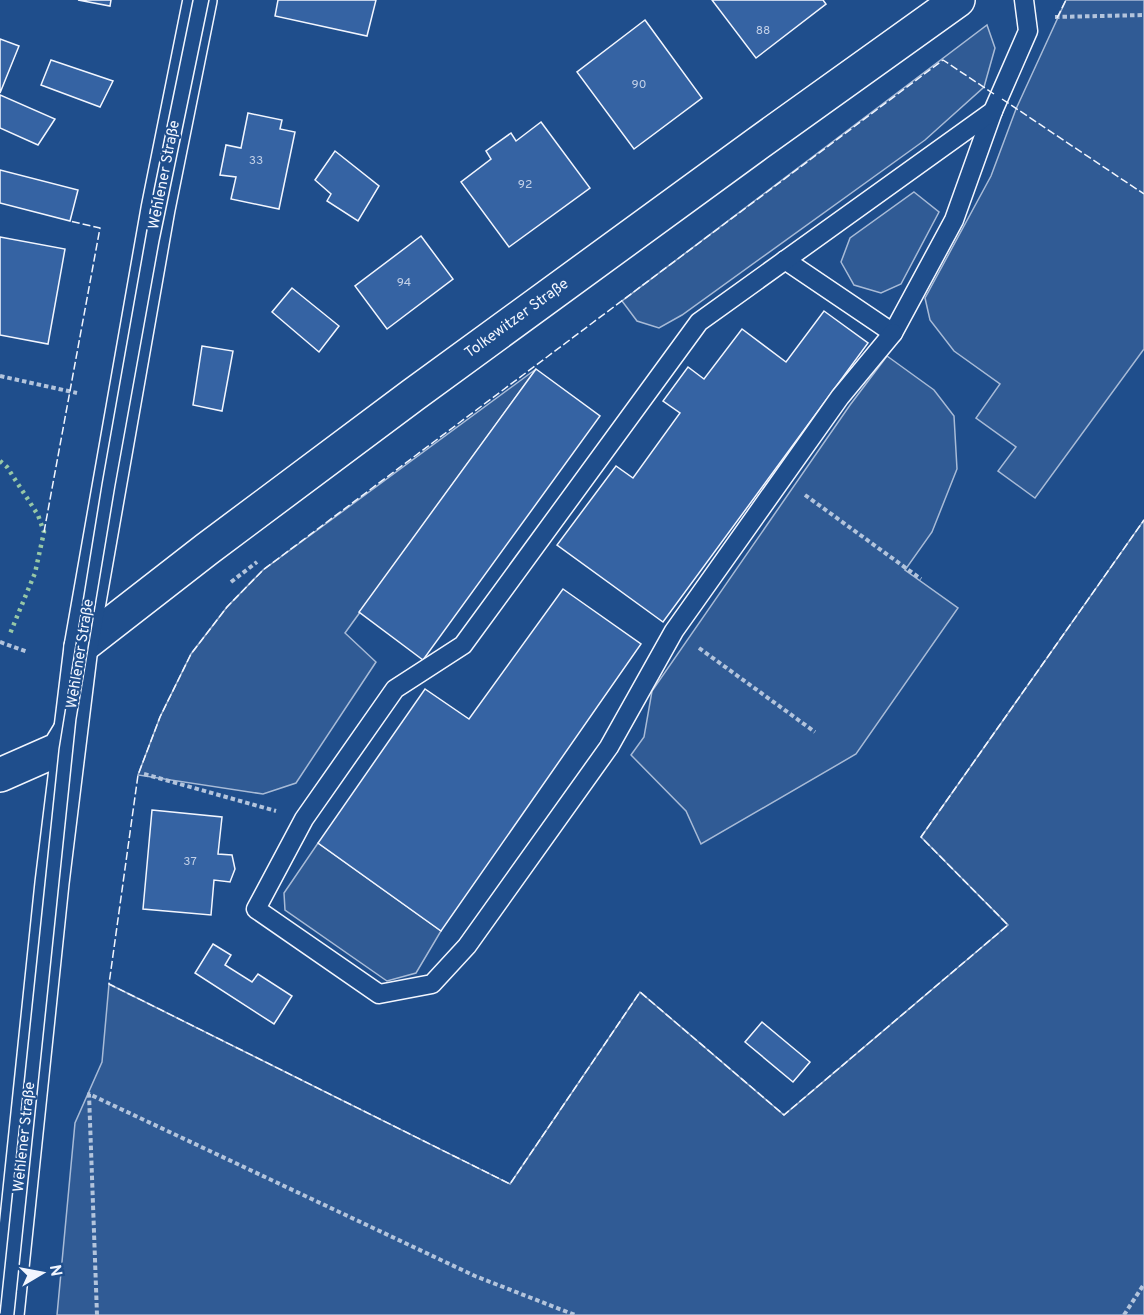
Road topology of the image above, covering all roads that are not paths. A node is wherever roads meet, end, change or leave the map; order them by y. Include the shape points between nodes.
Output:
1 (200, 0) edge
2 (958, 0) edge
3 (1024, 0) edge
4 (993, 111) junction
5 (785, 260) junction
6 (893, 333) junction
7 (81, 647) junction
8 (70, 731) junction
9 (0, 775) edge
10 (7, 1315) edge

1 - 7 main road, Wehlener Straße via 158,209
2 - 7 main road, Tolkewitzer Straße via 412,395
3 - 4 lane via 1028,31
4 - 5 lane
4 - 6 lane via 954,220
5 - 6 lane
5 - 6 lane via 699,322 463,645 395,688 304,819 256,909 379,994 432,984 467,946 609,747 674,631 840,397
7 - 8 main road, Wehlener Straße
8 - 9 main road via 59,750
8 - 10 main road, Wehlener Straße

